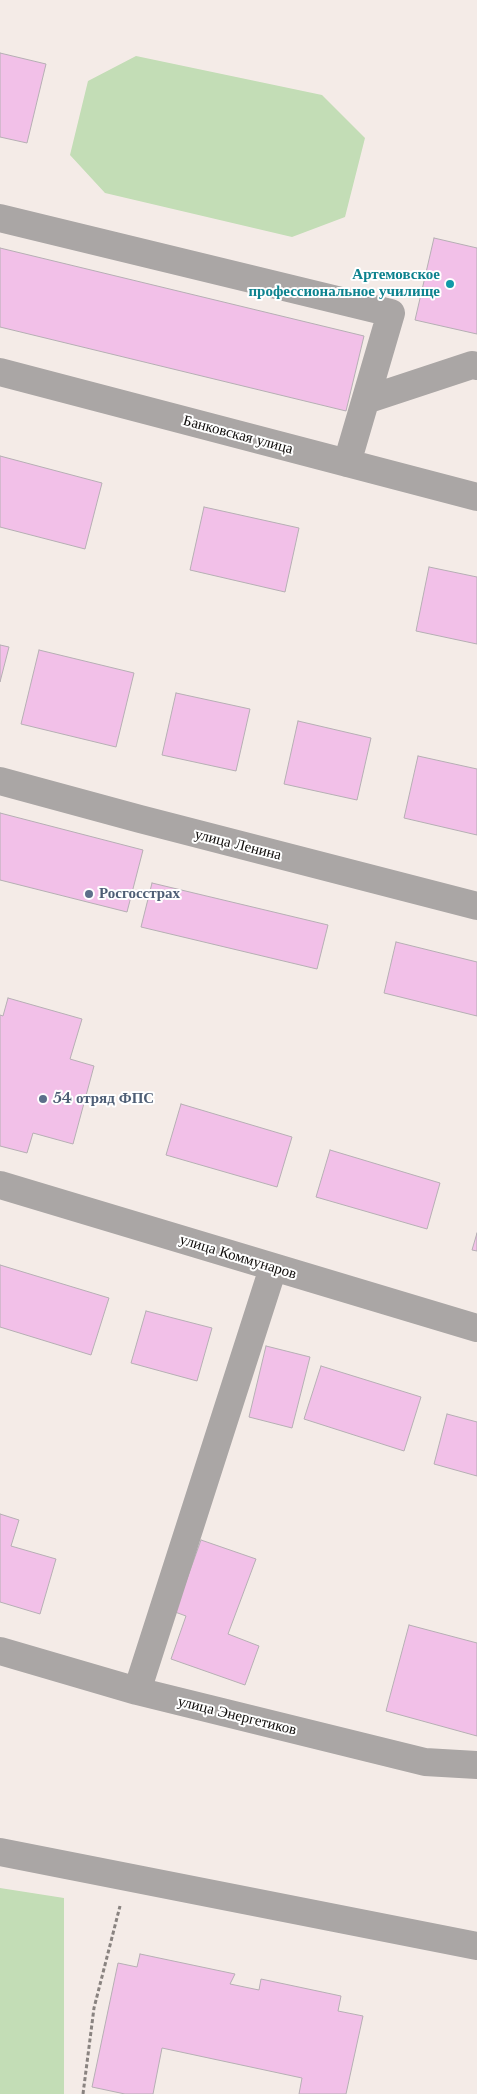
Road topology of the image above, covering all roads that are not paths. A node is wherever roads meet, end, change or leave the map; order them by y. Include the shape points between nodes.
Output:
1 (0, 218) edge
2 (477, 366) edge
3 (0, 372) edge
4 (366, 400) junction
5 (347, 463) junction
6 (477, 497) edge
7 (0, 781) edge
8 (477, 906) edge
9 (0, 1185) edge
10 (273, 1268) junction
11 (477, 1328) edge
12 (0, 1651) edge
13 (137, 1691) junction
14 (477, 1765) edge
15 (0, 1852) edge
16 (477, 1946) edge

1 - 4 street via 391,313
2 - 4 street
3 - 5 street, Банковская улица
4 - 5 street
5 - 6 street, Банковская улица
7 - 8 street, улица Ленина
9 - 10 street, улица Коммунаров
10 - 11 street, улица Коммунаров
10 - 13 street
12 - 13 street, улица Энергетиков
13 - 14 street, улица Энергетиков via 425,1762
15 - 16 street

